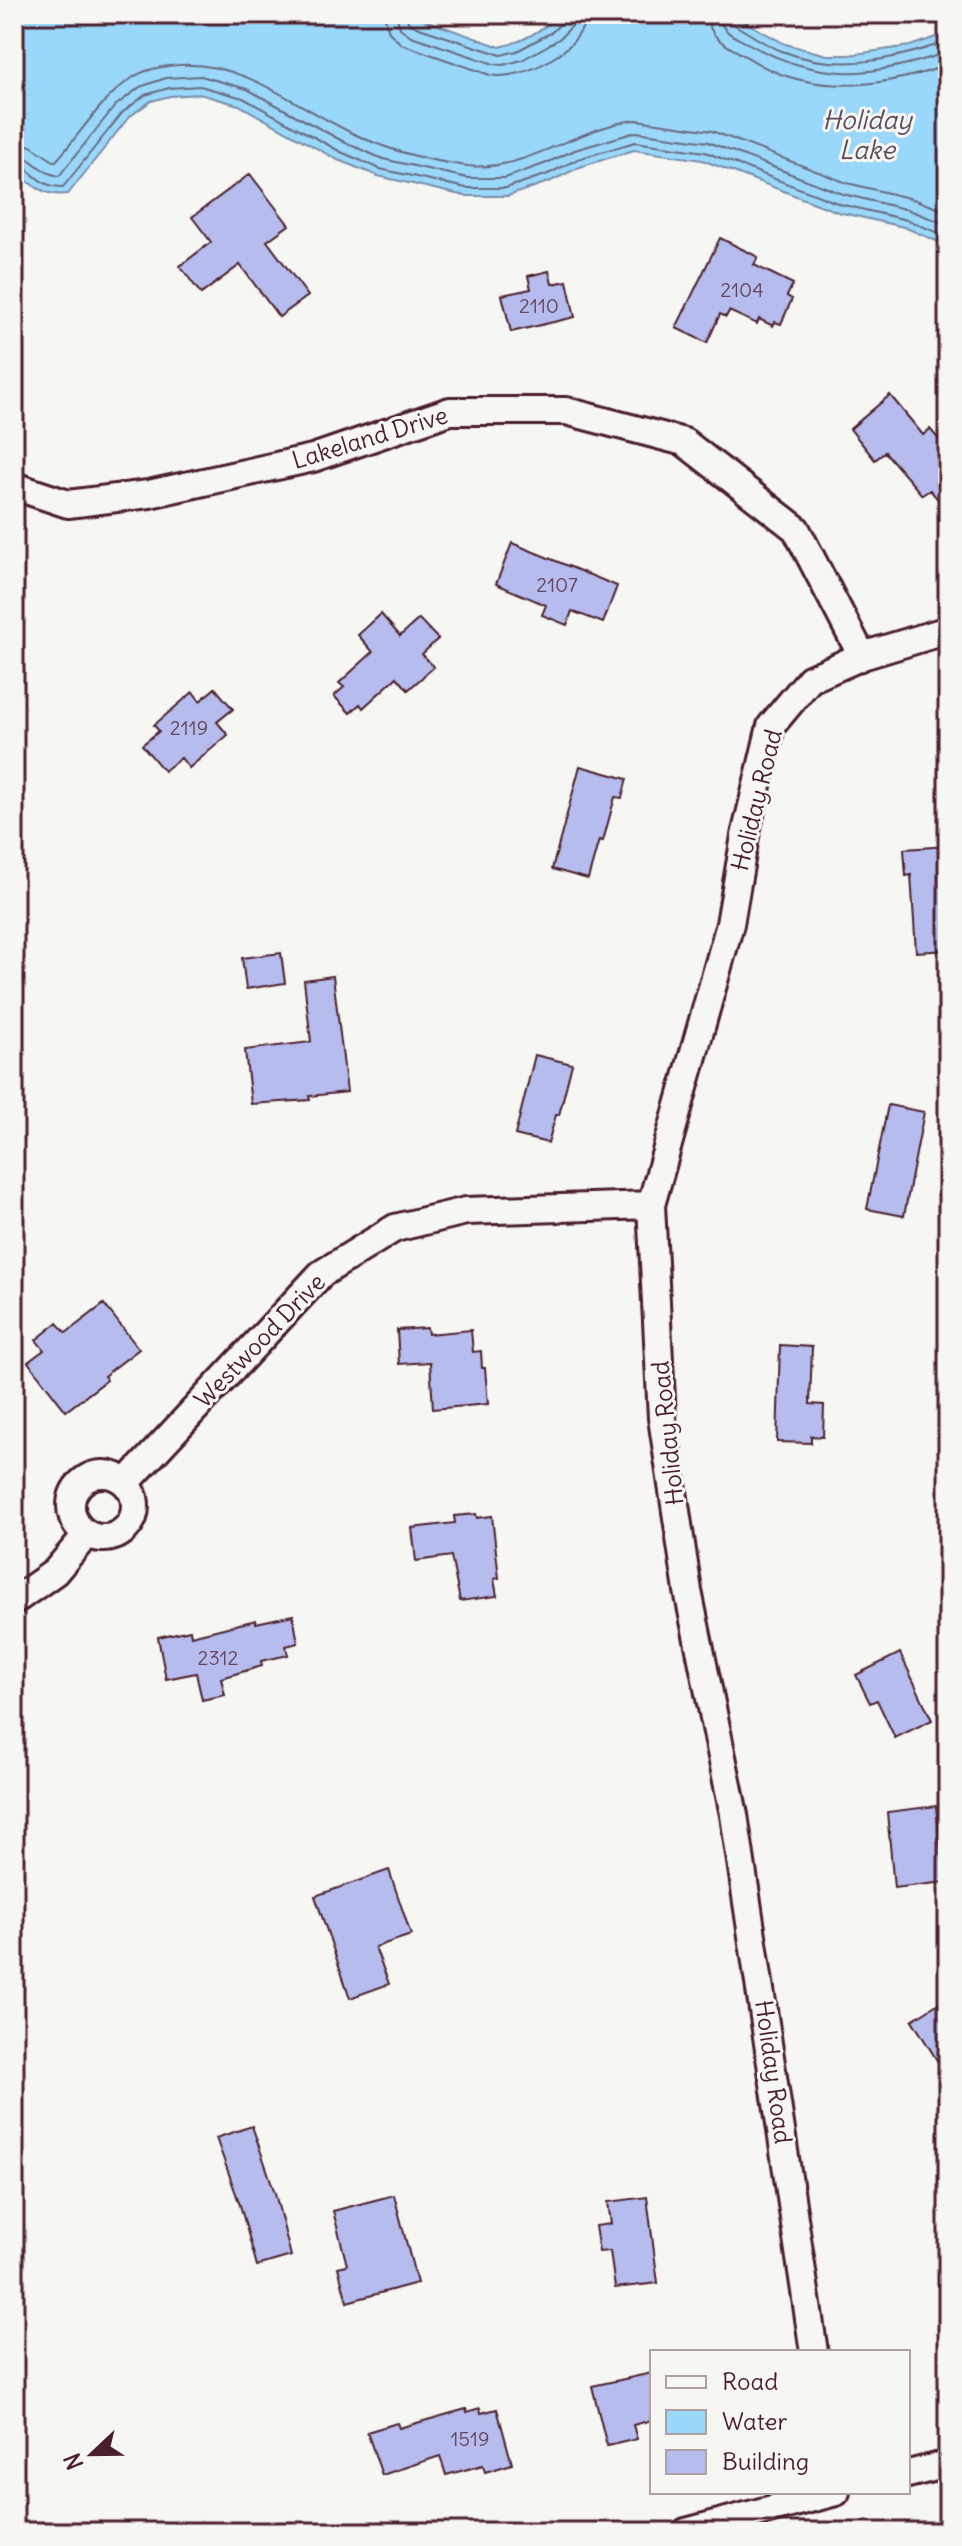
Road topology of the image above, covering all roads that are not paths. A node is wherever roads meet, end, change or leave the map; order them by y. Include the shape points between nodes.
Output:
1 (14, 486) edge
2 (948, 630) edge
3 (862, 656) junction
4 (651, 1205) junction
5 (126, 1483) junction
6 (87, 1534) junction
7 (14, 1601) edge
8 (814, 2350) edge
9 (948, 2464) edge
10 (910, 2474) edge
11 (828, 2494) edge
12 (686, 2532) edge

1 - 3 street, Lakeland Drive via 68,504 149,494 313,458 450,411 566,411 684,442 796,529
2 - 3 street, Holiday Road
3 - 4 street, Holiday Road via 810,679 771,726 730,924
4 - 5 street, Westwood Drive via 466,1211 395,1228 321,1274
4 - 8 street, Holiday Road via 662,1418 688,1591 734,1815
5 - 6 street via 135,1511 126,1529 108,1538
5 - 6 street via 117,1476 95,1474 77,1486 71,1507
6 - 7 street via 55,1572
9 - 10 street
11 - 12 street

